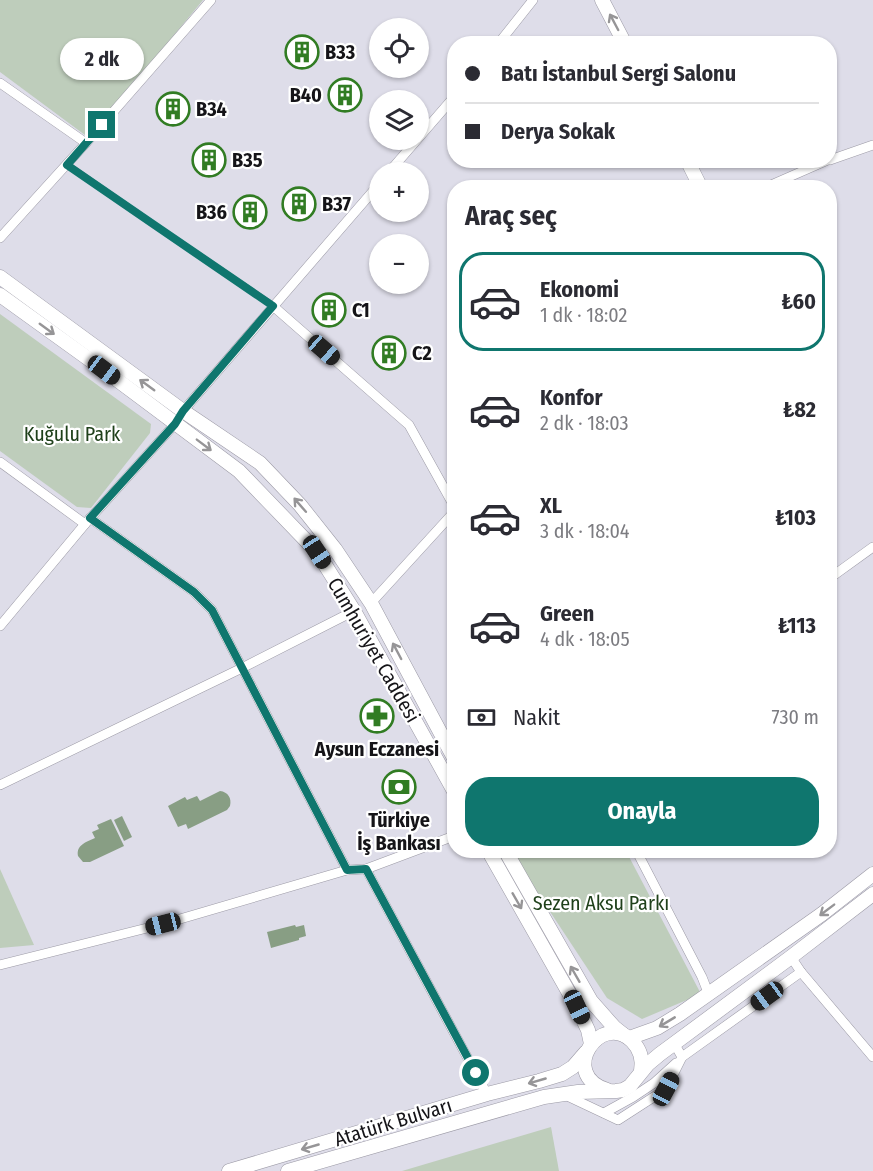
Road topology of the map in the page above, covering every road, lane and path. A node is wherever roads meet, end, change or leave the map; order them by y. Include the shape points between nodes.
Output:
1 (211, 0) edge
2 (533, 0) edge
3 (602, 0) edge
4 (504, 36) edge
5 (621, 36) edge
6 (0, 83) edge
7 (447, 105) edge
8 (86, 143) junction
9 (873, 145) edge
10 (837, 157) edge
11 (398, 162) edge
12 (67, 165) junction
13 (810, 168) edge
14 (783, 180) edge
15 (369, 196) edge
16 (0, 238) edge
17 (0, 277) edge
18 (0, 295) edge
19 (273, 306) junction
20 (183, 411) junction
21 (175, 424) junction
22 (0, 462) edge
23 (447, 493) edge
24 (447, 520) edge
25 (87, 521) junction
26 (873, 547) edge
27 (837, 573) edge
28 (371, 603) junction
29 (354, 611) junction
30 (0, 626) edge
31 (242, 668) junction
32 (447, 745) edge
33 (447, 778) edge
34 (0, 785) edge
35 (447, 840) edge
36 (493, 858) edge
37 (510, 858) edge
38 (640, 858) edge
39 (366, 869) junction
40 (347, 870) junction
41 (873, 874) edge
42 (873, 894) edge
43 (791, 957) junction
44 (0, 965) edge
45 (801, 972) junction
46 (709, 995) junction
47 (627, 1037) junction
48 (674, 1043) junction
49 (588, 1048) junction
50 (682, 1057) junction
51 (873, 1057) edge
52 (641, 1071) junction
53 (609, 1091) junction
54 (487, 1094) junction
55 (563, 1094) junction
56 (229, 1171) edge
57 (288, 1171) edge

1 - 8 street
2 - 4 street
5 -> 3 main road
6 - 8 street
7 - 11 street
8 - 12 street
9 - 10 street
12 - 16 street
12 - 19 lane
13 - 14 street
15 - 19 street
20 -> 17 main road, Cumhuriyet Caddesi
18 -> 21 main road, Cumhuriyet Caddesi
19 - 20 street
19 - 23 street via 409,425
20 - 21 street
28 -> 20 main road, Cumhuriyet Caddesi via 300,504 260,463
21 - 25 street
21 -> 29 main road, Cumhuriyet Caddesi via 239,471 264,496 317,552
22 - 25 street
24 - 28 street
25 - 30 street
25 - 31 street via 194,592 212,610
26 - 27 street
28 - 29 main road
32 -> 28 main road, Cumhuriyet Caddesi
29 - 31 street
29 - 33 main road, Cumhuriyet Caddesi
31 - 34 street
31 - 40 street
35 - 39 street
36 -> 49 main road via 577,1007 588,1030
47 -> 37 main road via 591,1001
38 - 46 street
39 - 40 street
39 - 54 street
40 - 44 street via 163,924
41 -> 46 main road
42 - 43 main road
43 - 45 street
43 - 48 main road
45 - 50 street
45 - 51 street
46 -> 47 main road via 657,1028
47 - 49 main road via 601,1036
47 - 52 main road via 639,1049
48 - 50 street
48 - 52 main road
49 - 53 main road via 585,1068 589,1078
49 -> 54 main road, Atatürk Bulvarı via 562,1074
50 - 55 street via 666,1089 618,1120
52 - 53 main road via 630,1086
53 - 55 main road
54 -> 56 main road, Atatürk Bulvarı
55 - 57 main road

